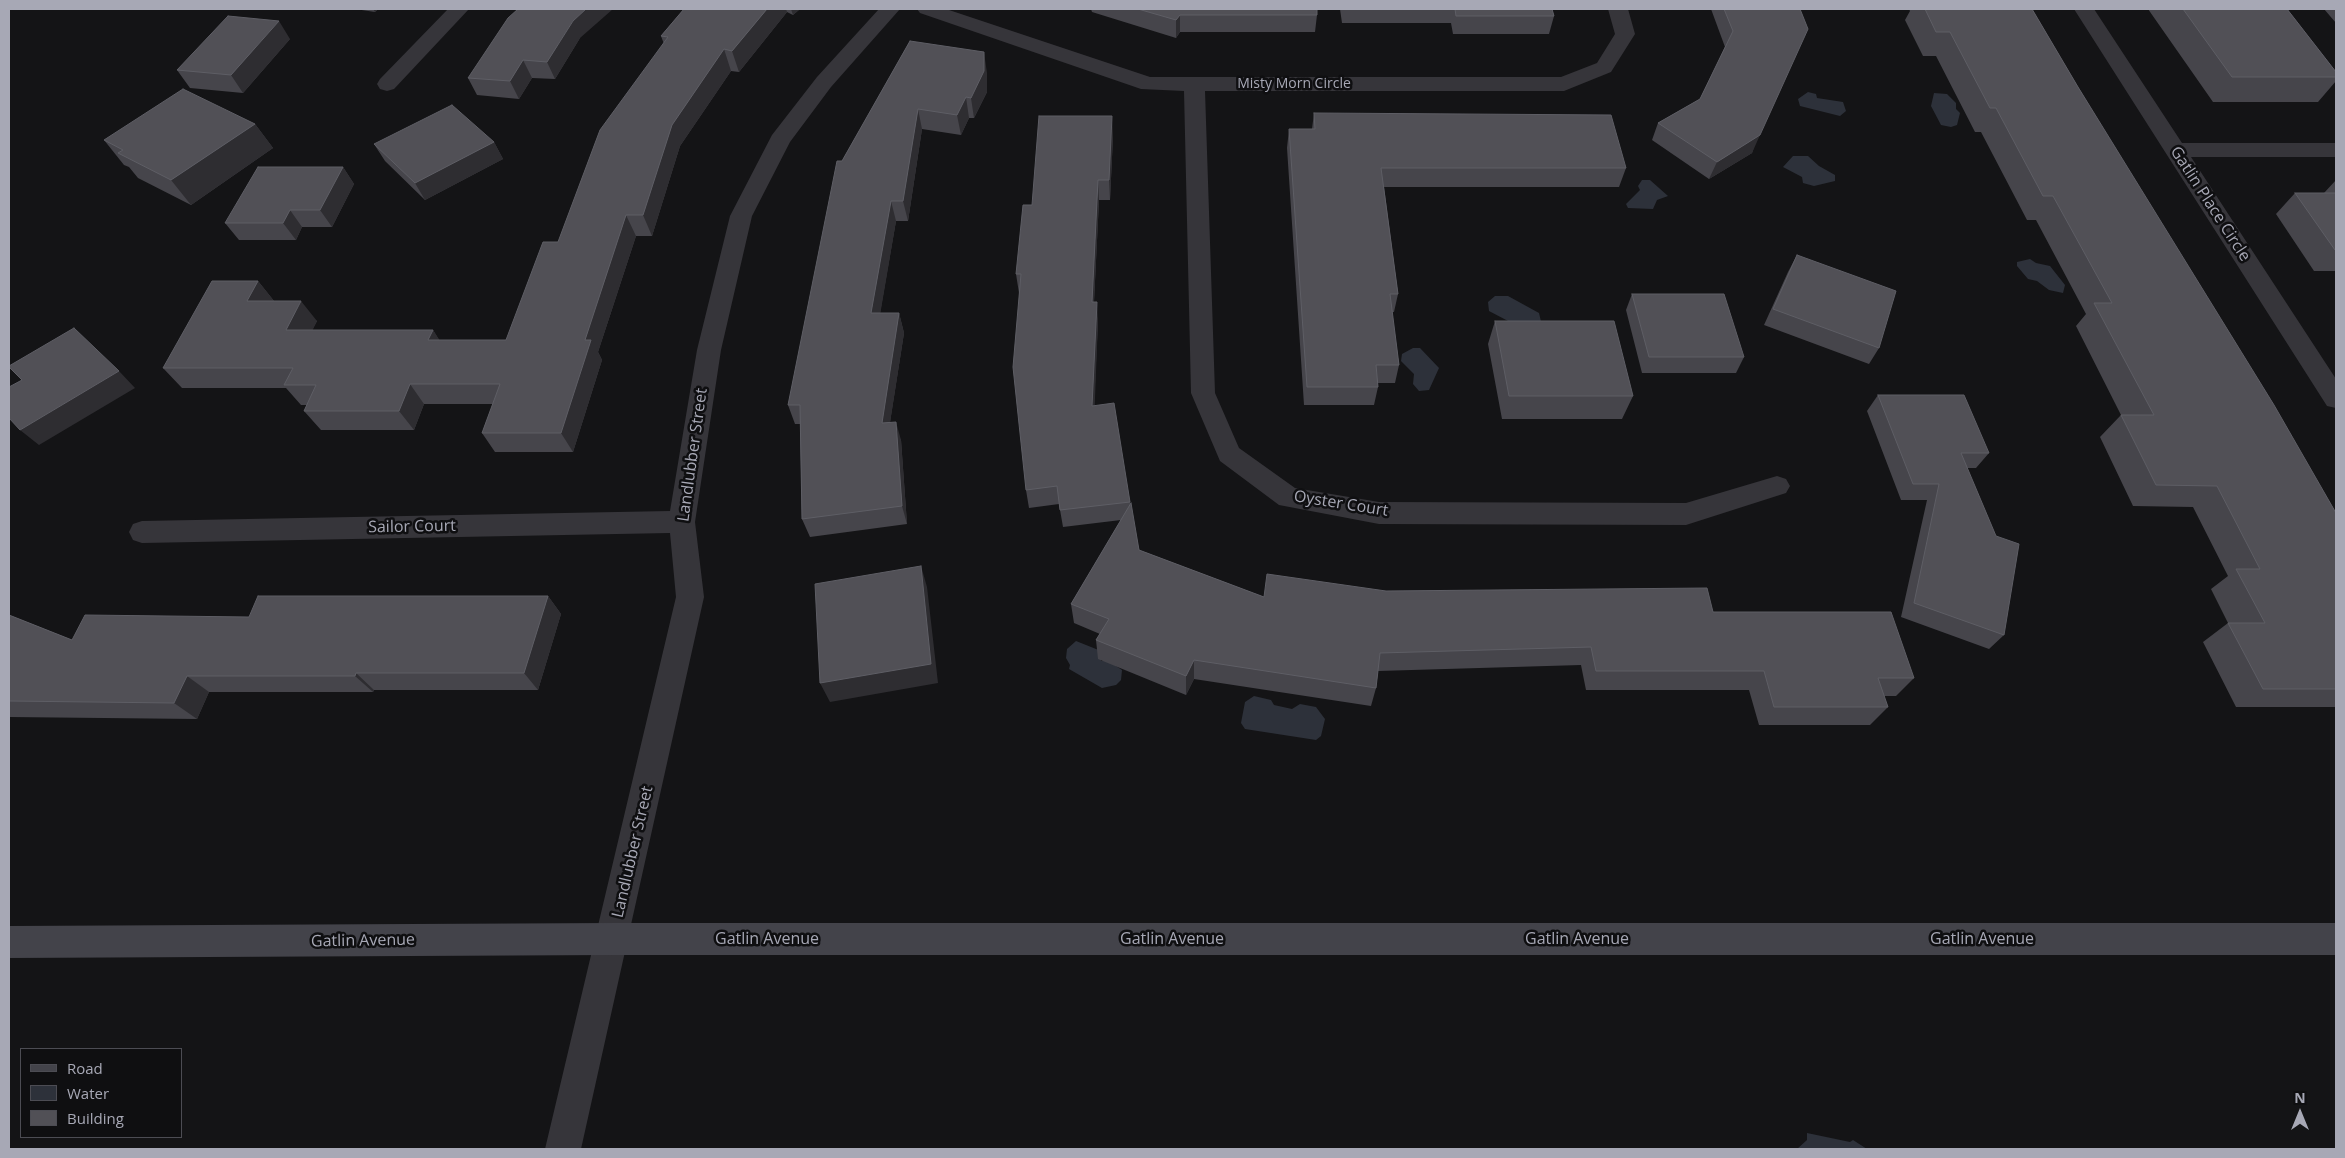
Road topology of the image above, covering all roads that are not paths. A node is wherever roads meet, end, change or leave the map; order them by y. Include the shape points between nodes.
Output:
1 (459, 9) edge
2 (890, 9) edge
3 (927, 9) edge
4 (1618, 9) edge
5 (2084, 9) edge
6 (387, 84) dead end
7 (1194, 84) junction
8 (2174, 150) junction
9 (2336, 150) edge
10 (2336, 399) edge
11 (1777, 486) dead end
12 (682, 522) junction
13 (142, 532) dead end
14 (613, 939) junction
15 (2336, 939) edge
16 (9, 942) edge
17 (563, 1149) edge

1 - 6 street
2 - 12 street, Landlubber Street via 824,82 780,140 741,216 709,350
3 - 7 street, Misty Morn Circle via 1148,84
4 - 7 street, Misty Morn Circle via 1625,34 1604,67 1564,84
5 - 8 street, Gatlin Place Circle
7 - 11 street, Oyster Court via 1203,393 1229,454 1288,497 1379,513 1686,514
8 - 9 street
8 - 10 street, Gatlin Place Circle
12 - 13 street, Sailor Court
12 - 14 street, Landlubber Street via 690,597
14 - 15 street, Gatlin Avenue
14 - 16 street, Gatlin Avenue
14 - 17 street, Landlubber Street

